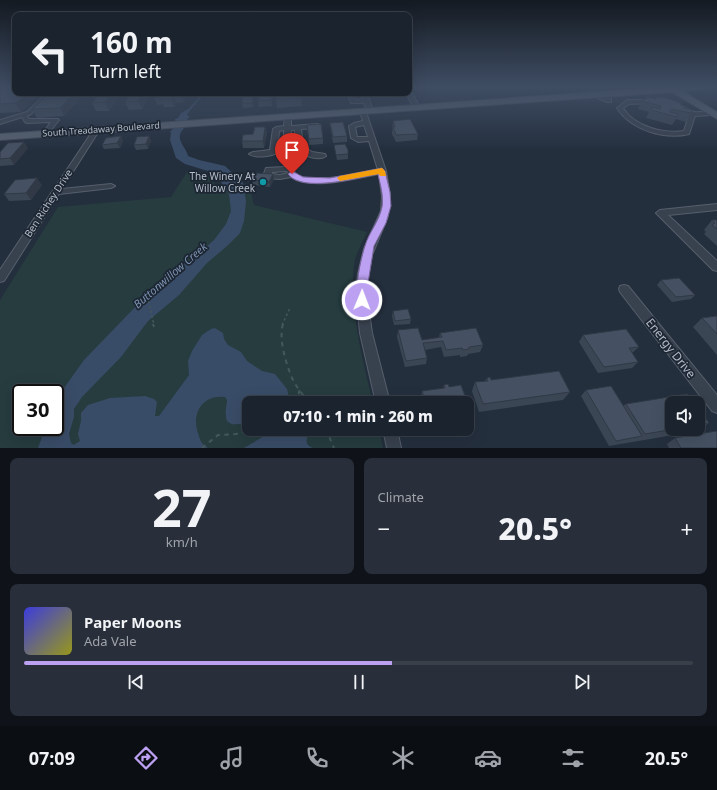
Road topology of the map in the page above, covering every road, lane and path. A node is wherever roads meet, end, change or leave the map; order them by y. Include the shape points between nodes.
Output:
1 (35, 108) edge
2 (367, 108) edge
3 (417, 108) edge
4 (620, 108) edge
5 (682, 108) edge
6 (704, 108) edge
7 (367, 111) junction
8 (692, 114) junction
9 (714, 114) edge
10 (24, 115) junction
11 (288, 116) junction
12 (0, 122) edge
13 (367, 123) junction
14 (318, 126) edge
15 (298, 127) junction
16 (288, 128) junction
17 (97, 129) junction
18 (46, 133) junction
19 (0, 137) edge
20 (371, 139) junction
21 (253, 154) dead end
22 (322, 156) dead end
23 (382, 171) junction
24 (111, 186) dead end
25 (56, 192) junction
26 (717, 207) edge
27 (717, 267) edge
28 (0, 278) edge
29 (624, 289) dead end
30 (146, 291) dead end
31 (290, 308) dead end
32 (154, 327) dead end
33 (300, 390) junction
34 (298, 396) edge
35 (304, 396) edge
36 (381, 396) edge
37 (717, 406) edge
38 (242, 432) edge
39 (329, 436) edge
40 (391, 436) edge
41 (202, 448) edge
42 (334, 448) edge
43 (394, 448) edge

1 - 10 street
2 - 7 street
3 - 7 main road, South Treadaway Boulevard
4 - 8 street via 640,126 671,134 687,133
5 - 8 street
6 - 9 main road
7 - 11 main road, South Treadaway Boulevard
7 - 13 street
8 - 9 street
10 - 12 street
10 - 18 street via 27,121 56,120
11 - 16 street
11 - 17 main road, South Treadaway Boulevard
13 - 20 street
13 - 20 street via 352,126 354,138
14 - 15 street
15 - 16 street
15 - 22 street via 300,149 314,156
16 - 21 street via 274,129 274,151
16 - 23 street via 287,152 291,171 296,178 330,180
17 - 18 main road, South Treadaway Boulevard
17 - 25 street, Ben Richey Drive
18 - 19 main road, South Treadaway Boulevard
20 - 23 street
23 - 36 street via 386,206 382,223 369,246 361,289 365,323
24 - 25 street
25 - 28 street, Ben Richey Drive
26 - 27 street via 660,213
29 - 37 street, Energy Drive
30 - 32 path
31 - 33 path via 280,332 284,356 294,382
33 - 34 path
33 - 35 path
38 - 41 path via 218,435
39 - 42 path
40 - 43 street

